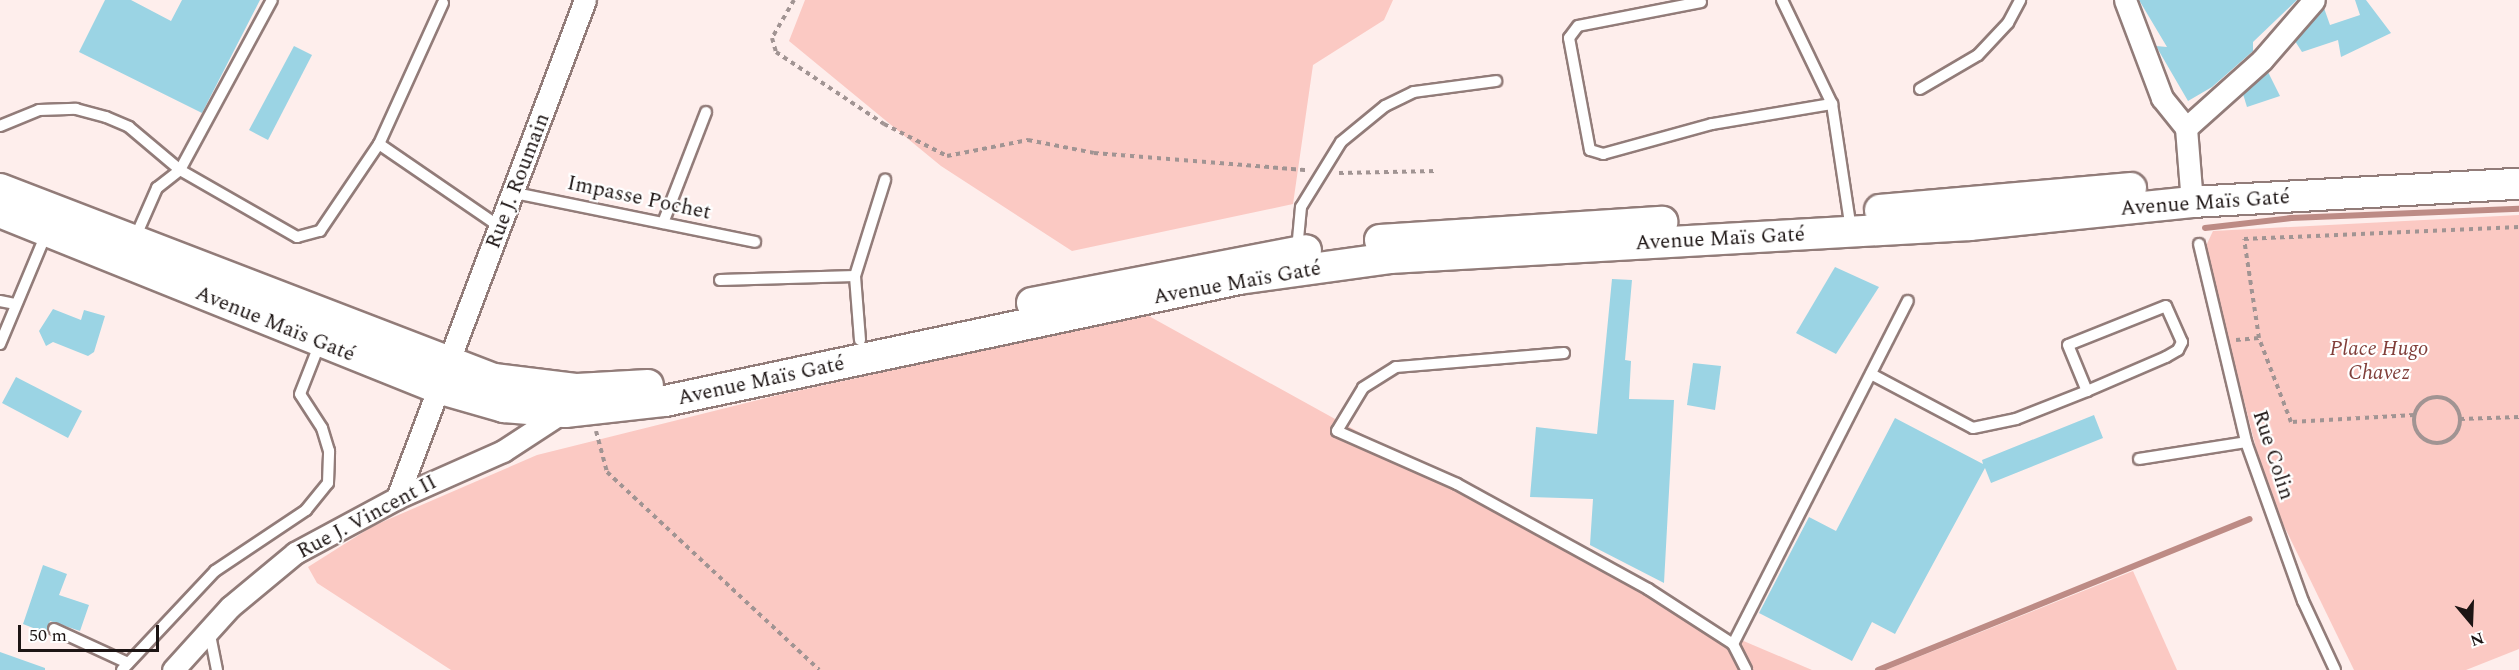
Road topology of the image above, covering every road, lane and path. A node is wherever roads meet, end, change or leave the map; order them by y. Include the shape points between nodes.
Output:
1 (272, 0) edge
2 (585, 0) edge
3 (794, 0) edge
4 (1782, 0) edge
5 (2020, 0) edge
6 (2125, 0) edge
7 (2314, 0) edge
8 (1701, 2) dead end
9 (443, 3) dead end
10 (1496, 81) dead end
11 (1920, 89) dead end
12 (1832, 104) junction
13 (706, 112) dead end
14 (0, 126) edge
15 (2186, 128) junction
16 (379, 144) junction
17 (2519, 165) edge
18 (180, 170) junction
19 (1321, 171) junction
20 (1437, 171) dead end
21 (885, 180) dead end
22 (2519, 184) edge
23 (0, 189) edge
24 (2192, 192) junction
25 (515, 193) junction
26 (0, 212) edge
27 (51, 219) junction
28 (1849, 222) junction
29 (663, 223) junction
30 (500, 227) junction
31 (2519, 227) edge
32 (135, 238) junction
33 (755, 242) dead end
34 (2199, 244) dead end
35 (1296, 251) junction
36 (855, 276) junction
37 (720, 280) dead end
38 (0, 301) edge
39 (1908, 301) dead end
40 (16, 304) junction
41 (325, 331) junction
42 (2259, 338) junction
43 (860, 340) junction
44 (2222, 342) junction
45 (0, 344) edge
46 (1564, 353) dead end
47 (1871, 374) junction
48 (445, 375) junction
49 (2087, 391) junction
50 (576, 404) junction
51 (2414, 415) junction
52 (2519, 417) edge
53 (2460, 419) junction
54 (2246, 442) junction
55 (2139, 459) dead end
56 (397, 498) junction
57 (54, 629) dead end
58 (209, 630) junction
59 (1733, 644) junction
60 (125, 667) edge
61 (173, 670) edge
62 (217, 670) edge
63 (819, 670) edge
64 (1746, 670) edge
65 (2335, 670) edge

1 - 18 lane
2 - 25 street, Rue J. Roumain
3 - 19 path via 772,38 776,52 884,124 948,156 1028,140 1094,153
4 - 12 lane
5 - 11 lane via 2008,23 1978,55
6 - 15 street via 2162,98
7 - 15 street via 2262,60
8 - 12 lane via 1578,26 1569,38 1590,150 1603,153 1712,124
9 - 16 lane
10 - 19 lane via 1414,92 1384,106 1341,142
12 - 28 lane
13 - 29 lane
14 - 18 lane via 39,110 76,109 129,127
15 - 24 street
16 - 18 lane via 320,231 308,236 284,233
16 - 30 lane
17 - 24 main road, Avenue Maïs Gaté
18 - 32 lane via 157,188
19 - 20 path
19 - 35 lane via 1301,207
21 - 36 lane
22 - 24 main road, Avenue Maïs Gaté
23 - 27 main road, Avenue Maïs Gaté
24 - 28 main road, Avenue Maïs Gaté via 1970,225
25 - 29 lane, Impasse Pochet
25 - 30 street, Rue J. Roumain
26 - 27 main road, Avenue Maïs Gaté
27 - 32 main road, Avenue Maïs Gaté
27 - 40 lane
27 - 41 main road, Avenue Maïs Gaté
28 - 35 main road, Avenue Maïs Gaté via 1444,232
28 - 50 main road, Avenue Maïs Gaté via 1390,258 1239,279 665,402
29 - 33 lane, Impasse Pochet
30 - 48 street, Rue J. Roumain
31 - 42 path via 2244,239
32 - 41 main road, Avenue Maïs Gaté
34 - 44 lane, Rue Colin
35 - 43 main road, Avenue Maïs Gaté via 1156,275
36 - 37 lane
36 - 43 lane
38 - 40 lane
39 - 47 lane
40 - 45 lane
41 - 48 main road, Avenue Maïs Gaté
41 - 60 lane via 300,394 322,428 329,451 328,483 306,510 215,571
42 - 44 path
42 - 51 path via 2291,422
43 - 50 main road, Avenue Maïs Gaté via 649,384
44 - 54 lane, Rue Colin
46 - 59 lane via 1396,367 1363,388 1336,431 1467,489 1648,589
47 - 49 lane via 1973,428 2016,419
47 - 59 lane
48 - 50 main road, Avenue Maïs Gaté via 504,407
48 - 56 street, Rue J. Roumain
49 - 49 lane via 2068,345 2166,306 2182,342 2178,350
50 - 56 street, Rue J. Vincent II via 503,451
50 - 63 path via 607,472
51 - 53 path via 2428,398 2439,397 2457,408
51 - 53 path via 2420,436 2440,443 2458,430
52 - 53 path
54 - 55 lane
54 - 65 lane, Rue Colin via 2303,602
56 - 58 street, Rue J. Vincent II via 295,553
57 - 60 lane
58 - 61 street, Rue J. Vincent II
58 - 62 lane
59 - 64 lane

